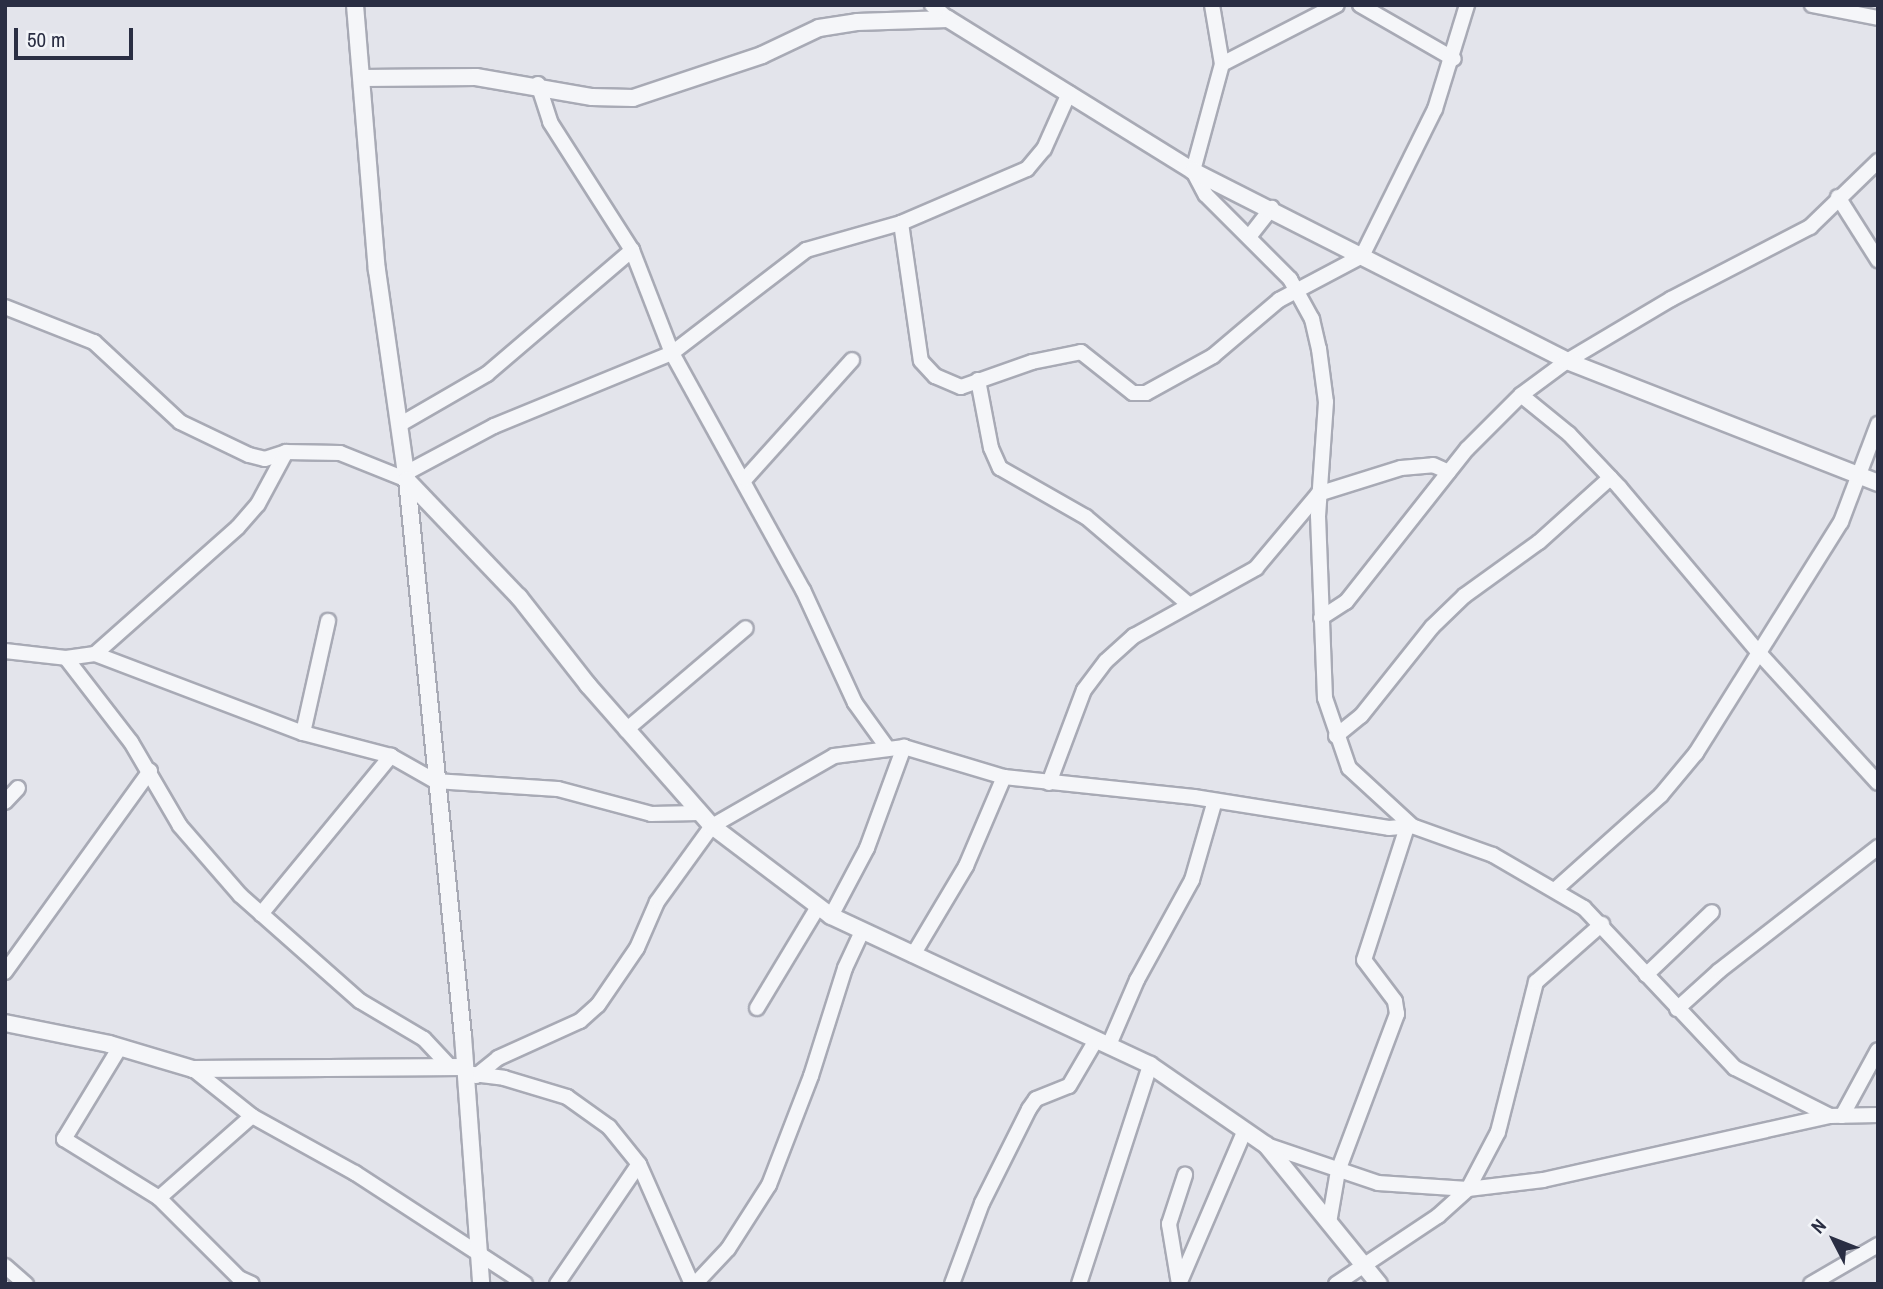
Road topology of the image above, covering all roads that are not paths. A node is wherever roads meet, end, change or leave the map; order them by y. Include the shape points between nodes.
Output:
1 (355, 5) edge
2 (932, 5) edge
3 (1212, 5) edge
4 (1337, 5) edge
5 (1360, 5) edge
6 (1467, 5) edge
7 (1812, 5) edge
8 (1878, 18) edge
9 (948, 19) junction
10 (1454, 59) junction
11 (1222, 64) junction
12 (363, 78) junction
13 (538, 85) junction
14 (1069, 93) junction
15 (1878, 161) edge
16 (1193, 170) junction
17 (1838, 197) junction
18 (1272, 208) junction
19 (901, 223) junction
20 (1249, 237) junction
21 (632, 250) junction
22 (1362, 256) junction
23 (1878, 260) edge
24 (1296, 289) junction
25 (5, 307) edge
26 (672, 353) junction
27 (852, 360) dead end
28 (1567, 361) junction
29 (978, 380) junction
30 (1521, 395) junction
31 (1878, 424) edge
32 (399, 425) junction
33 (286, 452) junction
34 (1449, 472) junction
35 (406, 476) junction
36 (1860, 476) junction
37 (1610, 478) junction
38 (745, 479) junction
39 (1878, 483) edge
40 (1318, 494) junction
41 (1187, 603) junction
42 (1321, 618) junction
43 (328, 621) dead end
44 (746, 628) dead end
45 (5, 651) edge
46 (1759, 653) junction
47 (95, 654) junction
48 (66, 658) junction
49 (626, 730) junction
50 (303, 733) junction
51 (1336, 736) junction
52 (886, 746) junction
53 (904, 747) junction
54 (391, 756) junction
55 (150, 771) junction
56 (1004, 777) junction
57 (435, 782) junction
58 (1049, 783) junction
59 (1878, 783) edge
60 (18, 788) dead end
61 (5, 802) edge
62 (1214, 804) junction
63 (699, 813) junction
64 (712, 826) junction
65 (1410, 826) junction
66 (1878, 847) edge
67 (1556, 889) junction
68 (825, 911) junction
69 (1712, 912) dead end
70 (261, 914) junction
71 (1602, 924) junction
72 (862, 932) junction
73 (11, 950) edge
74 (913, 954) junction
75 (5, 972) edge
76 (1646, 975) junction
77 (757, 1008) dead end
78 (1677, 1009) junction
79 (5, 1024) edge
80 (1102, 1043) junction
81 (120, 1047) junction
82 (1878, 1050) edge
83 (1150, 1065) junction
84 (192, 1069) junction
85 (462, 1070) junction
86 (1878, 1115) edge
87 (252, 1116) junction
88 (1836, 1116) junction
89 (1244, 1132) junction
90 (1266, 1145) junction
91 (639, 1164) junction
92 (1338, 1171) junction
93 (1185, 1175) dead end
94 (1468, 1189) junction
95 (159, 1198) junction
96 (1329, 1223) junction
97 (1878, 1245) edge
98 (478, 1255) junction
99 (5, 1266) edge
100 (1365, 1266) junction
101 (241, 1282) edge
102 (26, 1284) edge
103 (481, 1284) edge
104 (525, 1284) edge
105 (557, 1284) edge
106 (694, 1284) edge
107 (952, 1284) edge
108 (1079, 1284) edge
109 (1336, 1284) edge
110 (1380, 1284) edge
111 (1811, 1284) edge

1 - 12 street
2 - 9 street
3 - 11 street
4 - 11 street
5 - 10 street
6 - 10 street
7 - 8 street
9 - 13 street via 857,22 818,29 762,55 633,97 592,97
9 - 14 street
10 - 22 street via 1376,235
11 - 16 street
12 - 13 street via 476,77
12 - 32 street via 377,270
13 - 21 street via 550,122
14 - 16 street
14 - 19 street via 1035,164
15 - 17 street
16 - 18 street
16 - 20 street via 1206,195
17 - 23 street
17 - 28 street via 1810,227 1671,299
18 - 20 street
18 - 22 street
19 - 26 street via 806,250
19 - 29 street via 922,361 934,376 961,387
20 - 24 street
21 - 26 street
21 - 32 street via 487,374
22 - 24 street
22 - 28 street
24 - 29 street via 1213,356 1146,393 1133,393 1081,352
24 - 40 street via 1311,319 1325,376
25 - 33 street via 94,342 166,410 199,433 265,459
26 - 35 street via 494,426
26 - 38 street
27 - 38 street
28 - 30 street
28 - 36 street
29 - 41 street via 991,448 1000,468 1086,516
30 - 34 street
30 - 37 street
31 - 36 street
32 - 35 street
33 - 35 street via 340,453
33 - 47 street via 258,505 238,527
34 - 40 street via 1433,465 1401,467
34 - 42 street via 1346,602
35 - 49 street via 519,597
35 - 57 street
36 - 39 street
36 - 46 street via 1841,522
37 - 46 street
37 - 51 street via 1539,542 1456,604 1361,716
38 - 52 street via 855,703
40 - 41 street via 1256,568
40 - 42 street
41 - 58 street via 1105,661 1084,690
42 - 51 street via 1325,698
43 - 50 street
44 - 49 street
45 - 48 street
46 - 59 street
46 - 67 street via 1696,753 1661,794
47 - 48 street
47 - 50 street
48 - 55 street
49 - 63 street
50 - 54 street
51 - 65 street via 1349,768
52 - 53 street
52 - 64 street via 834,756
53 - 56 street
53 - 68 street via 867,848
54 - 57 street
54 - 70 street
55 - 70 street via 180,826
55 - 73 street
56 - 58 street
56 - 74 street via 966,866
57 - 63 street via 558,789 651,814
57 - 85 street
58 - 62 street via 1142,790
60 - 61 street
62 - 65 street
62 - 80 street via 1192,880
63 - 64 street
64 - 68 street
64 - 85 street via 664,891 637,948 598,1004 580,1021
65 - 67 street via 1493,855
65 - 92 street via 1364,960 1395,1001 1397,1014
66 - 78 street
67 - 71 street
68 - 72 street
68 - 77 street
69 - 76 street
70 - 85 street via 360,1001 424,1039
71 - 76 street
71 - 94 street via 1536,982 1498,1132
72 - 74 street
72 - 106 street via 845,968 811,1076 769,1185 728,1249
73 - 75 street
74 - 80 street
76 - 78 street
78 - 88 street via 1735,1068
79 - 81 street
80 - 83 street
80 - 107 street via 1069,1086 1036,1099 1029,1109 982,1202
81 - 84 street
81 - 95 street via 63,1136
82 - 88 street
83 - 89 street
83 - 108 street
84 - 85 street
84 - 87 street
85 - 91 street via 567,1097 609,1128
85 - 98 street
86 - 88 street
87 - 95 street
87 - 98 street via 355,1173
88 - 94 street via 1543,1180
89 - 90 street
89 - 93 street via 1179,1284 1169,1224
90 - 92 street
90 - 96 street
91 - 105 street
91 - 106 street
92 - 94 street via 1378,1183
92 - 96 street
94 - 100 street via 1438,1216
95 - 101 street
96 - 100 street
97 - 111 street
98 - 103 street
98 - 104 street
99 - 102 street
100 - 109 street
100 - 110 street

